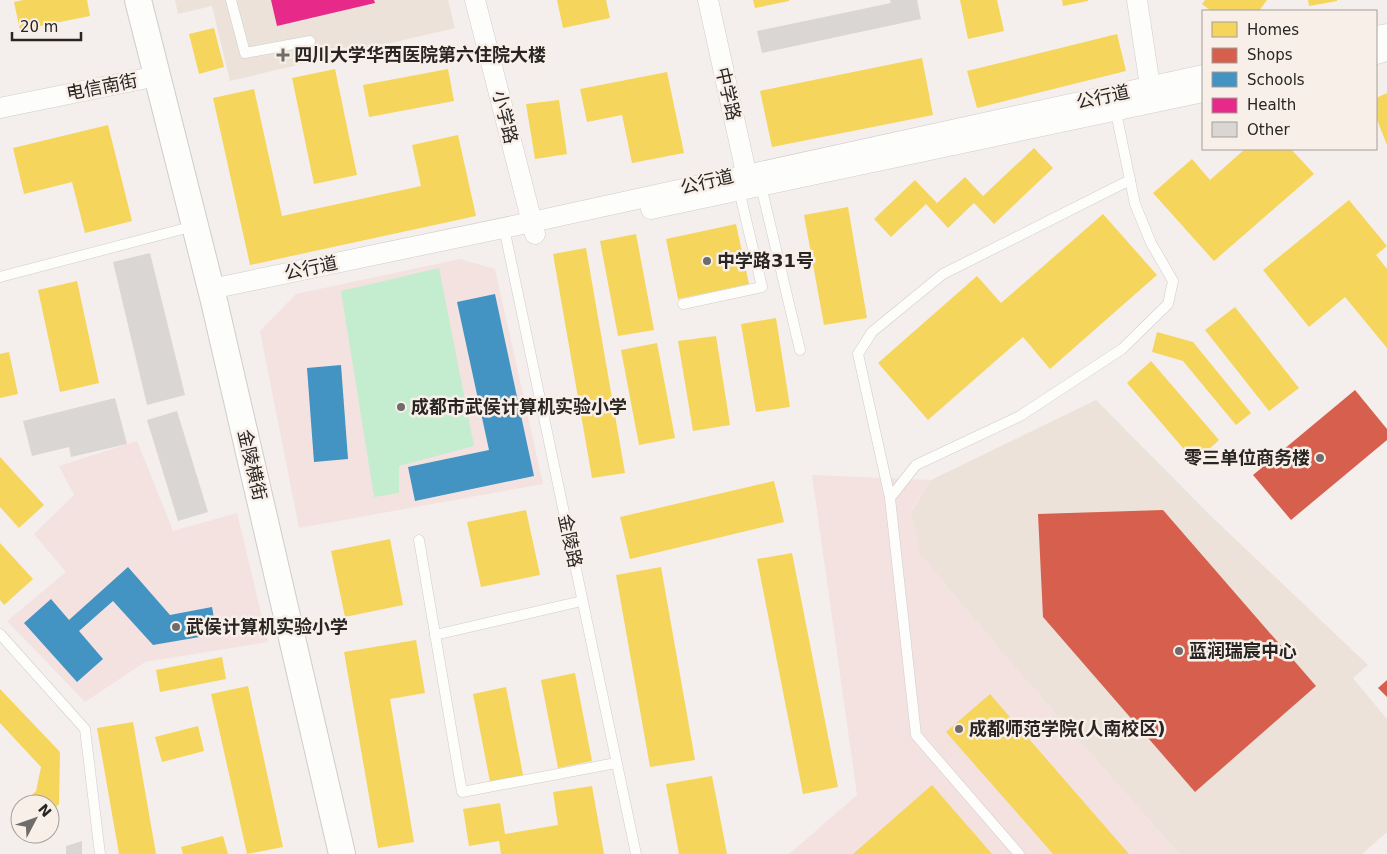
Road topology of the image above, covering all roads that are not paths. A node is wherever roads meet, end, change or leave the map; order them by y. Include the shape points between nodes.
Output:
1 (138, 0) edge
2 (231, 0) edge
3 (475, 0) edge
4 (708, 0) edge
5 (1137, 0) edge
6 (310, 41) dead end
7 (1202, 75) edge
8 (157, 76) junction
9 (1202, 92) edge
10 (1151, 95) junction
11 (1115, 103) junction
12 (0, 108) edge
13 (1130, 180) junction
14 (749, 184) junction
15 (195, 225) junction
16 (533, 228) junction
17 (505, 234) junction
18 (0, 277) edge
19 (212, 295) junction
20 (683, 304) dead end
21 (800, 350) dead end
22 (890, 498) junction
23 (419, 540) dead end
24 (582, 601) junction
25 (0, 634) edge
26 (435, 635) junction
27 (616, 763) junction
28 (100, 854) edge
29 (342, 854) edge
30 (636, 854) edge
31 (1019, 854) edge

1 - 8 street, 电信南街
2 - 6 lane via 245,53
3 - 16 street, 小学路
4 - 14 street, 中学路
5 - 10 street
7 - 10 street, 公行道
8 - 12 street, 电信南街
8 - 15 street, 金陵横街
9 - 10 street, 公行道
10 - 11 street, 公行道
11 - 13 lane
11 - 14 street, 公行道
13 - 22 lane via 943,274 872,332 858,354
13 - 22 lane via 1135,204 1151,243 1173,281 1168,304 1122,349 1020,416 916,465
14 - 16 street, 公行道
14 - 20 lane via 762,287
14 - 21 lane
15 - 18 lane
15 - 19 street, 金陵横街
16 - 17 street, 公行道
17 - 19 street, 公行道
17 - 24 lane, 金陵路
19 - 29 street, 金陵横街
22 - 31 lane via 916,735
23 - 26 lane
24 - 26 lane
24 - 27 lane, 金陵路
25 - 28 lane via 86,729
26 - 27 lane via 462,792
27 - 30 lane, 金陵路

